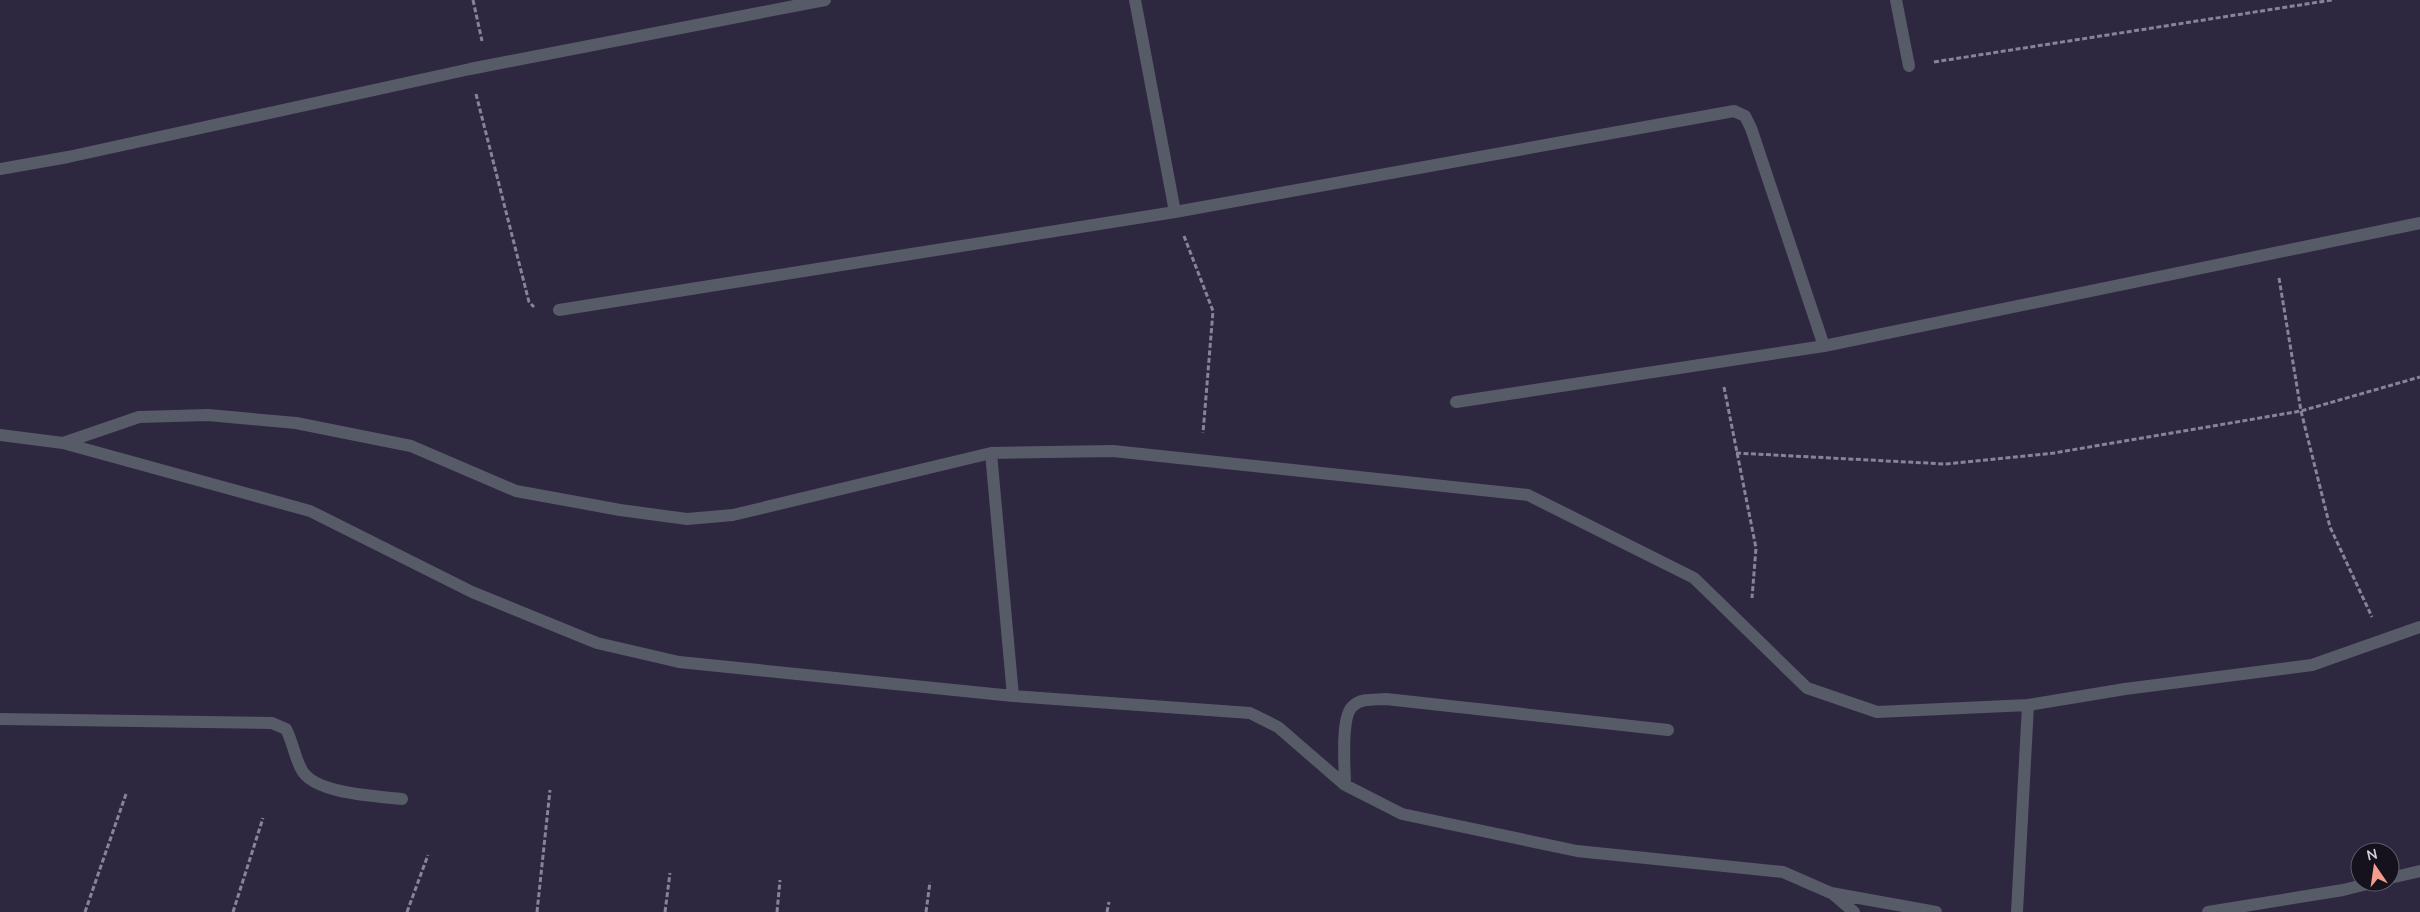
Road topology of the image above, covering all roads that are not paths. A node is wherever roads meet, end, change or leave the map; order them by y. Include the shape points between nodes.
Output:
1 (825, 0) edge
2 (1135, 0) edge
3 (1896, 0) edge
4 (1909, 66) road end
5 (0, 169) edge
6 (1175, 212) junction
7 (2420, 223) edge
8 (559, 310) road end
9 (1824, 346) junction
10 (1456, 402) dead end
11 (0, 435) edge
12 (63, 443) junction
13 (991, 453) junction
14 (2420, 627) edge
15 (1013, 696) junction
16 (2028, 705) junction
17 (0, 719) edge
18 (1668, 730) dead end
19 (1345, 785) junction
20 (402, 800) dead end
21 (2420, 871) edge
22 (2400, 876) edge
23 (2350, 888) edge
24 (1831, 893) junction
25 (1854, 912) edge
26 (1936, 912) edge
27 (2017, 912) edge
28 (2208, 912) edge

1 - 5 street via 470,69
2 - 6 street
3 - 4 street
6 - 8 street
6 - 9 street via 1734,111 1744,116 1751,128
7 - 9 street
9 - 10 street
11 - 12 street
12 - 13 street via 138,417 208,415 296,423 411,446 516,491 687,519 733,516
12 - 15 street via 310,511 472,592 597,642 678,662
13 - 15 street
13 - 16 street via 1113,451 1528,496 1694,578 1807,688 1877,712
14 - 16 street via 2312,665
15 - 19 street via 1250,713 1278,726
16 - 27 street
17 - 20 street via 272,723 286,728 302,771 310,780 334,790
18 - 19 street via 1362,700 1348,712
19 - 24 street via 1402,814 1577,851 1783,872
21 - 22 street
23 - 28 street
24 - 25 street
24 - 26 street

